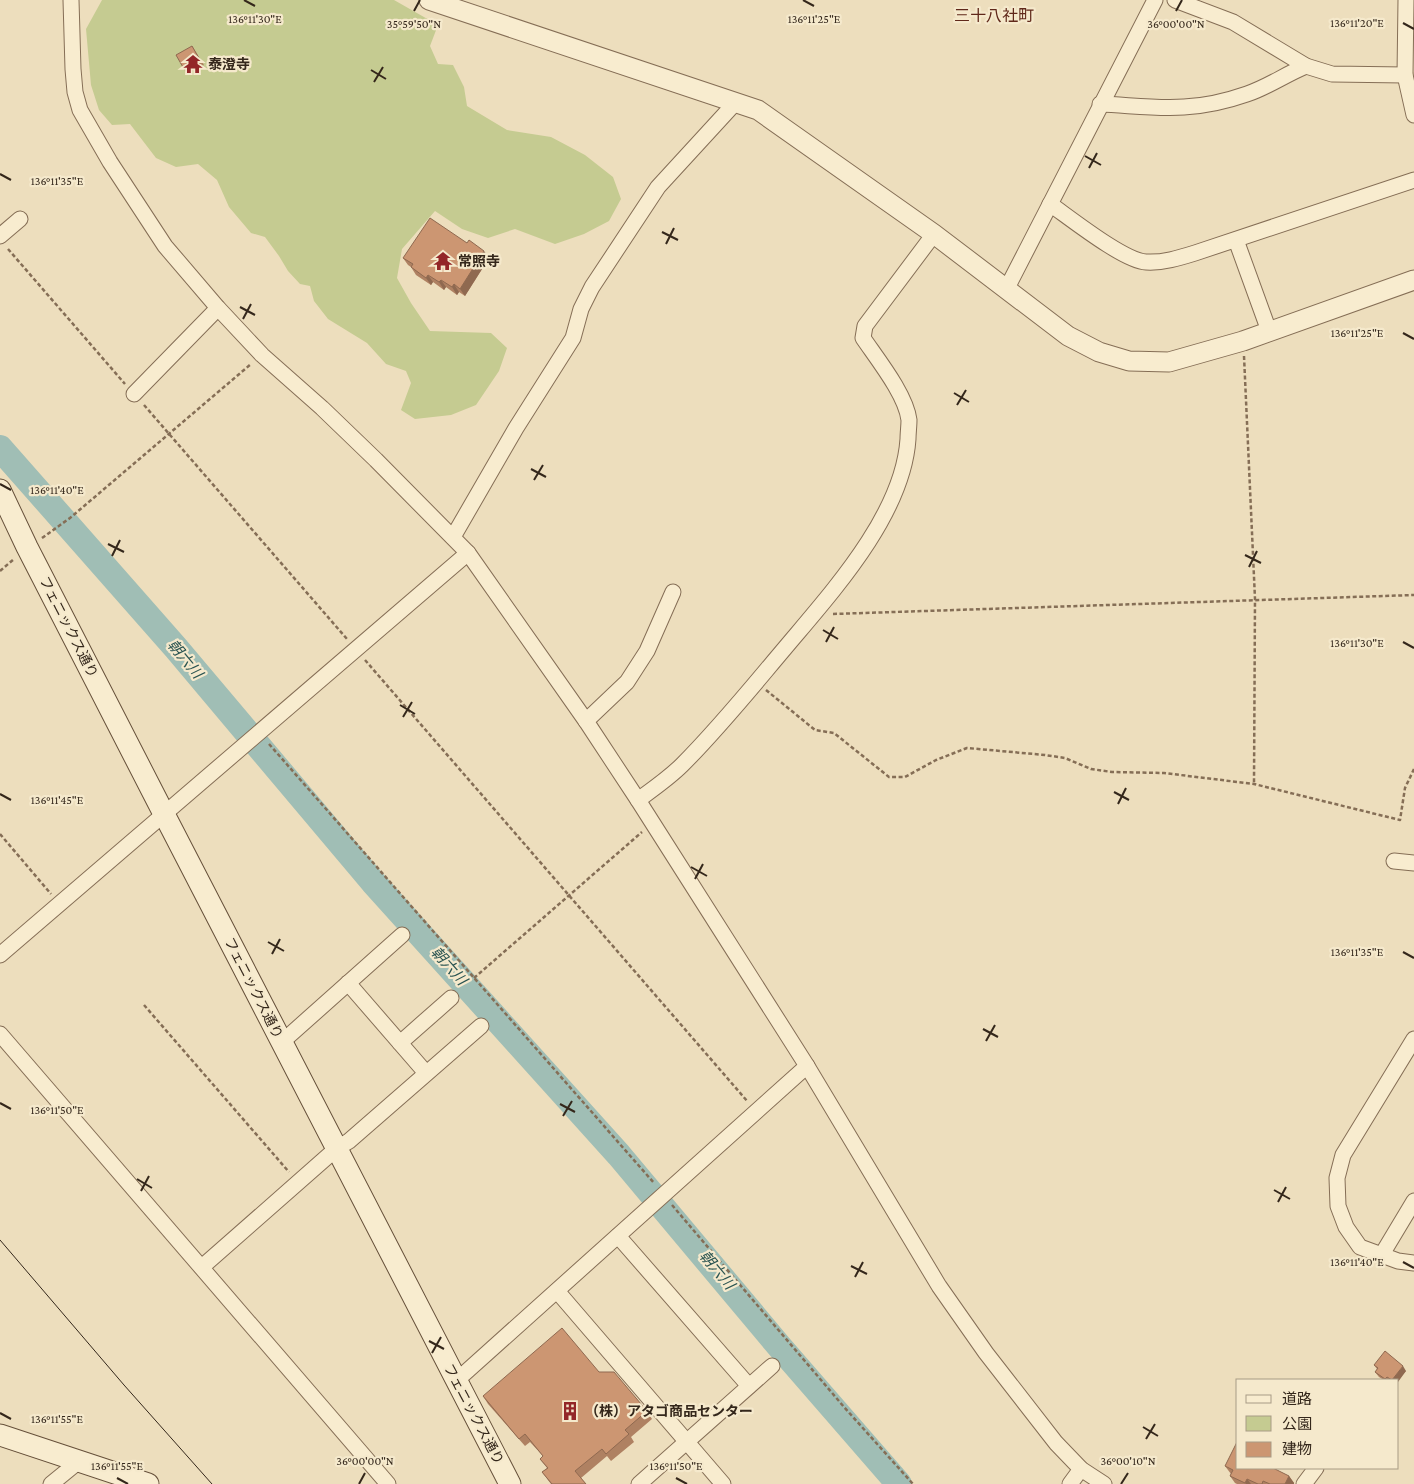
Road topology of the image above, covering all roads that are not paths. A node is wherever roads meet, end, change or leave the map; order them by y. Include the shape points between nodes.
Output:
1 (71, 0) edge
2 (429, 0) edge
3 (1155, 0) edge
4 (1175, 0) edge
5 (1406, 0) edge
6 (1306, 66) junction
7 (1406, 75) junction
8 (736, 102) junction
9 (1100, 104) junction
10 (1414, 114) edge
11 (1414, 180) edge
12 (1050, 204) junction
13 (20, 219) dead end
14 (934, 234) junction
15 (1236, 240) junction
16 (3, 242) edge
17 (1414, 280) edge
18 (1008, 288) junction
19 (218, 308) junction
20 (1269, 331) junction
21 (134, 394) road end
22 (0, 490) edge
23 (453, 537) junction
24 (468, 553) junction
25 (672, 592) dead end
26 (586, 721) junction
27 (638, 800) junction
28 (164, 814) junction
29 (1394, 861) dead end
30 (1414, 863) edge
31 (402, 935) dead end
32 (0, 955) edge
33 (348, 983) junction
34 (451, 998) dead end
35 (481, 1026) dead end
36 (0, 1034) edge
37 (1414, 1039) edge
38 (282, 1042) junction
39 (400, 1043) junction
40 (807, 1066) junction
41 (426, 1073) junction
42 (336, 1148) junction
43 (1414, 1201) edge
44 (618, 1236) junction
45 (1381, 1256) junction
46 (1414, 1263) edge
47 (202, 1267) junction
48 (557, 1291) junction
49 (772, 1366) dead end
50 (456, 1381) junction
51 (749, 1386) junction
52 (1, 1437) edge
53 (686, 1442) junction
54 (78, 1462) junction
55 (1081, 1469) junction
56 (1315, 1469) edge
57 (51, 1484) edge
58 (147, 1484) edge
59 (388, 1484) edge
60 (510, 1484) edge
61 (639, 1484) edge
62 (722, 1484) edge
63 (1070, 1484) edge
64 (1104, 1484) edge
65 (1304, 1484) edge

1 - 19 street via 72,69 80,110 165,246
2 - 8 street
3 - 9 street
4 - 6 street via 1233,22
5 - 7 street
6 - 7 street via 1332,74
6 - 9 street via 1250,93 1222,102 1184,107
7 - 10 street
8 - 14 street via 770,117
8 - 23 street via 658,187 592,287 581,309 573,338
9 - 12 street
11 - 15 street
12 - 15 street via 1126,256 1144,262 1163,262
12 - 18 street
13 - 16 street
14 - 18 street
14 - 27 street via 865,326 863,338 904,402 909,420 907,456 884,514 860,554 757,682 681,766
15 - 20 street
17 - 20 street
18 - 20 street via 1068,336 1099,352 1129,361 1169,362
19 - 21 street
19 - 23 street via 262,355 329,415
22 - 28 main road, フェニックス通り
23 - 24 street
24 - 26 street
24 - 28 street
25 - 26 street via 647,651 627,682
26 - 27 street
27 - 40 street
28 - 32 street
28 - 38 main road, フェニックス通り
29 - 30 street
31 - 33 street
33 - 38 street
33 - 39 street
34 - 39 street
35 - 41 street
36 - 47 street
37 - 45 street via 1343,1154 1337,1178 1338,1206 1346,1227 1360,1247
38 - 42 main road, フェニックス通り
39 - 41 street
40 - 44 street
40 - 55 street via 939,1286 1056,1443
41 - 42 street via 349,1141
42 - 47 street
42 - 50 main road, フェニックス通り
43 - 45 street
44 - 48 street
44 - 51 street
45 - 46 street
47 - 59 street
48 - 50 street
48 - 53 street
49 - 51 street
50 - 60 main road, フェニックス通り
51 - 53 street
52 - 54 main road
53 - 61 street
53 - 62 street
54 - 57 street
54 - 58 main road
55 - 63 street
55 - 64 street
56 - 65 street

